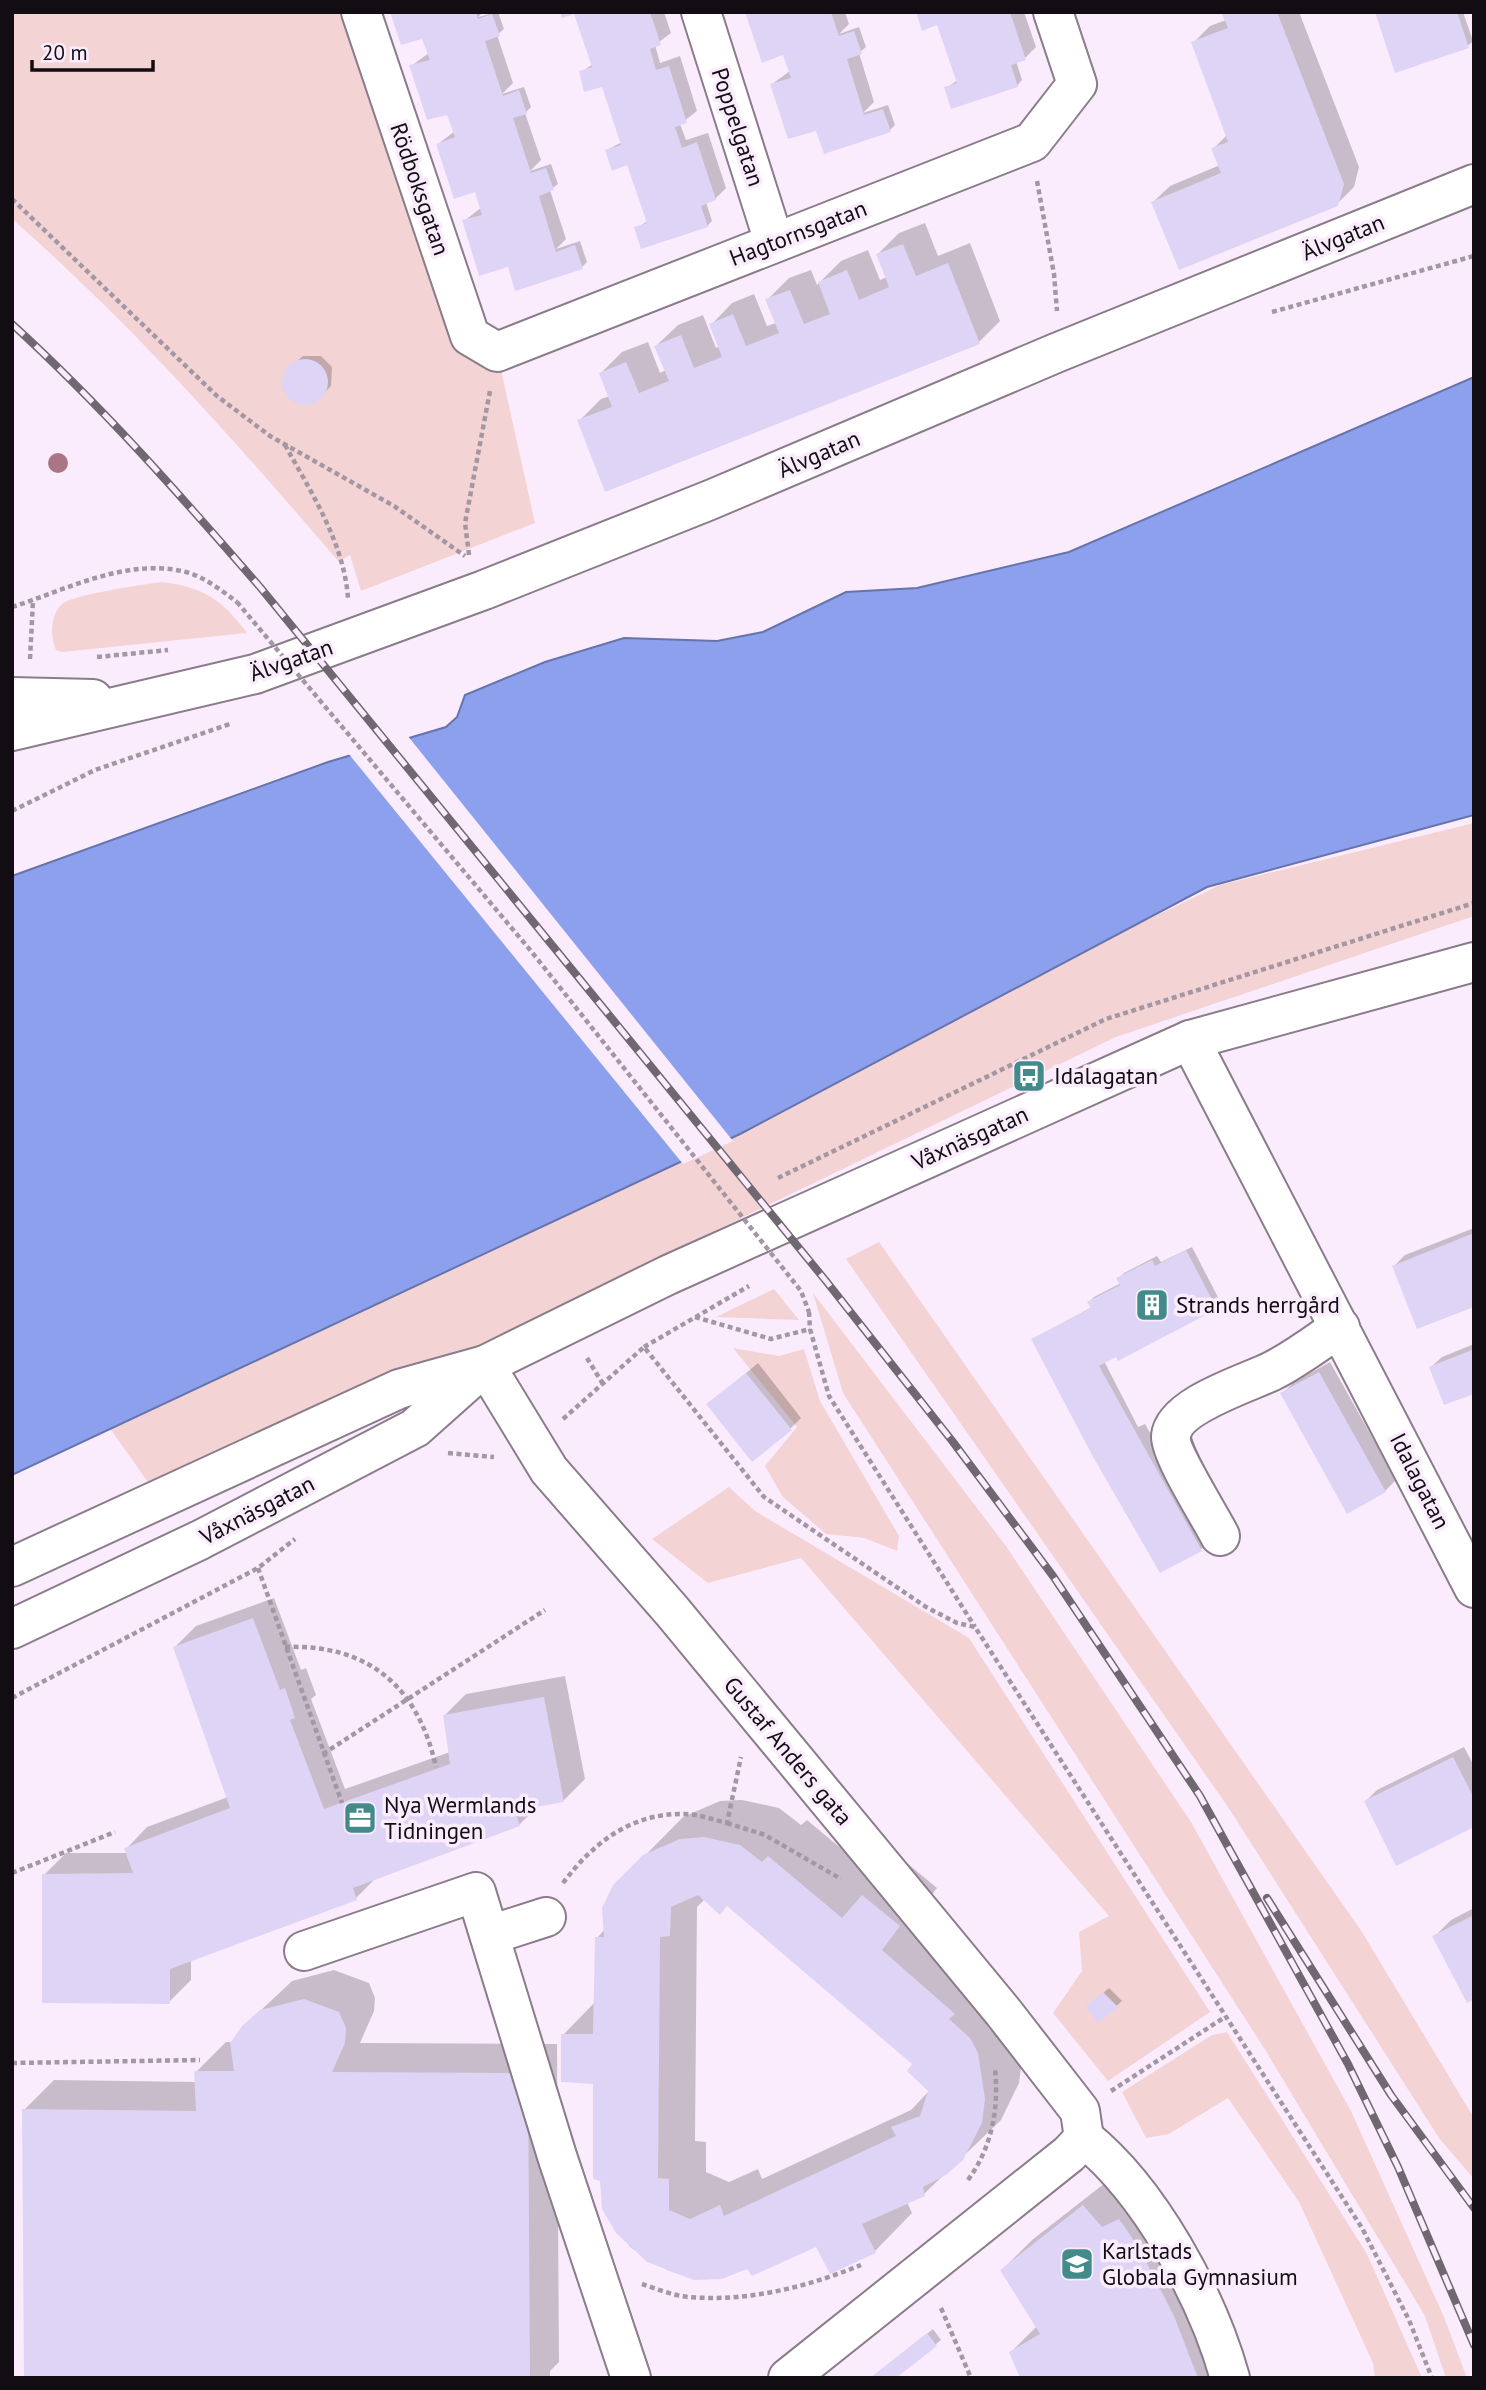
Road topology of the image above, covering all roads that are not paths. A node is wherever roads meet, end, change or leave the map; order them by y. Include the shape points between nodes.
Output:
1 (361, 12) edge
2 (701, 12) edge
3 (1053, 12) edge
4 (1474, 184) edge
5 (774, 242) junction
6 (497, 352) joint
7 (12, 697) edge
8 (155, 700) junction
9 (12, 731) edge
10 (1474, 962) edge
11 (1190, 1040) junction
12 (1339, 1327) junction
13 (485, 1365) junction
14 (1220, 1536) dead end
15 (12, 1567) edge
16 (1474, 1588) edge
17 (12, 1629) edge
18 (546, 1917) road end
19 (490, 1935) junction
20 (303, 1951) dead end
21 (1082, 2124) junction
22 (631, 2378) edge
23 (788, 2378) edge
24 (1230, 2378) edge

1 - 6 street, Rödboksgatan via 470,336
2 - 5 street, Poppelgatan
3 - 5 street, Hagtornsgatan via 1077,84 1032,142
4 - 8 street, Älvgatan via 484,590 255,674
5 - 6 street, Hagtornsgatan
7 - 8 street, Älvgatan
8 - 9 street, Älvgatan
10 - 11 street, Våxnäsgatan
11 - 12 street, Idalagatan
11 - 13 street, Våxnäsgatan via 668,1275
12 - 14 street via 1271,1371 1212,1398 1174,1429 1172,1447
12 - 16 street, Idalagatan
13 - 15 street, Våxnäsgatan via 399,1390
13 - 17 street, Våxnäsgatan via 415,1428 200,1540
13 - 21 street, Gustaf Anders gata via 549,1470 681,1622 1004,2013
18 - 19 street
19 - 20 street via 476,1892
19 - 22 street via 556,2156
21 - 23 street via 1035,2183
21 - 24 street, Gustaf Anders gata via 1156,2221 1187,2274

